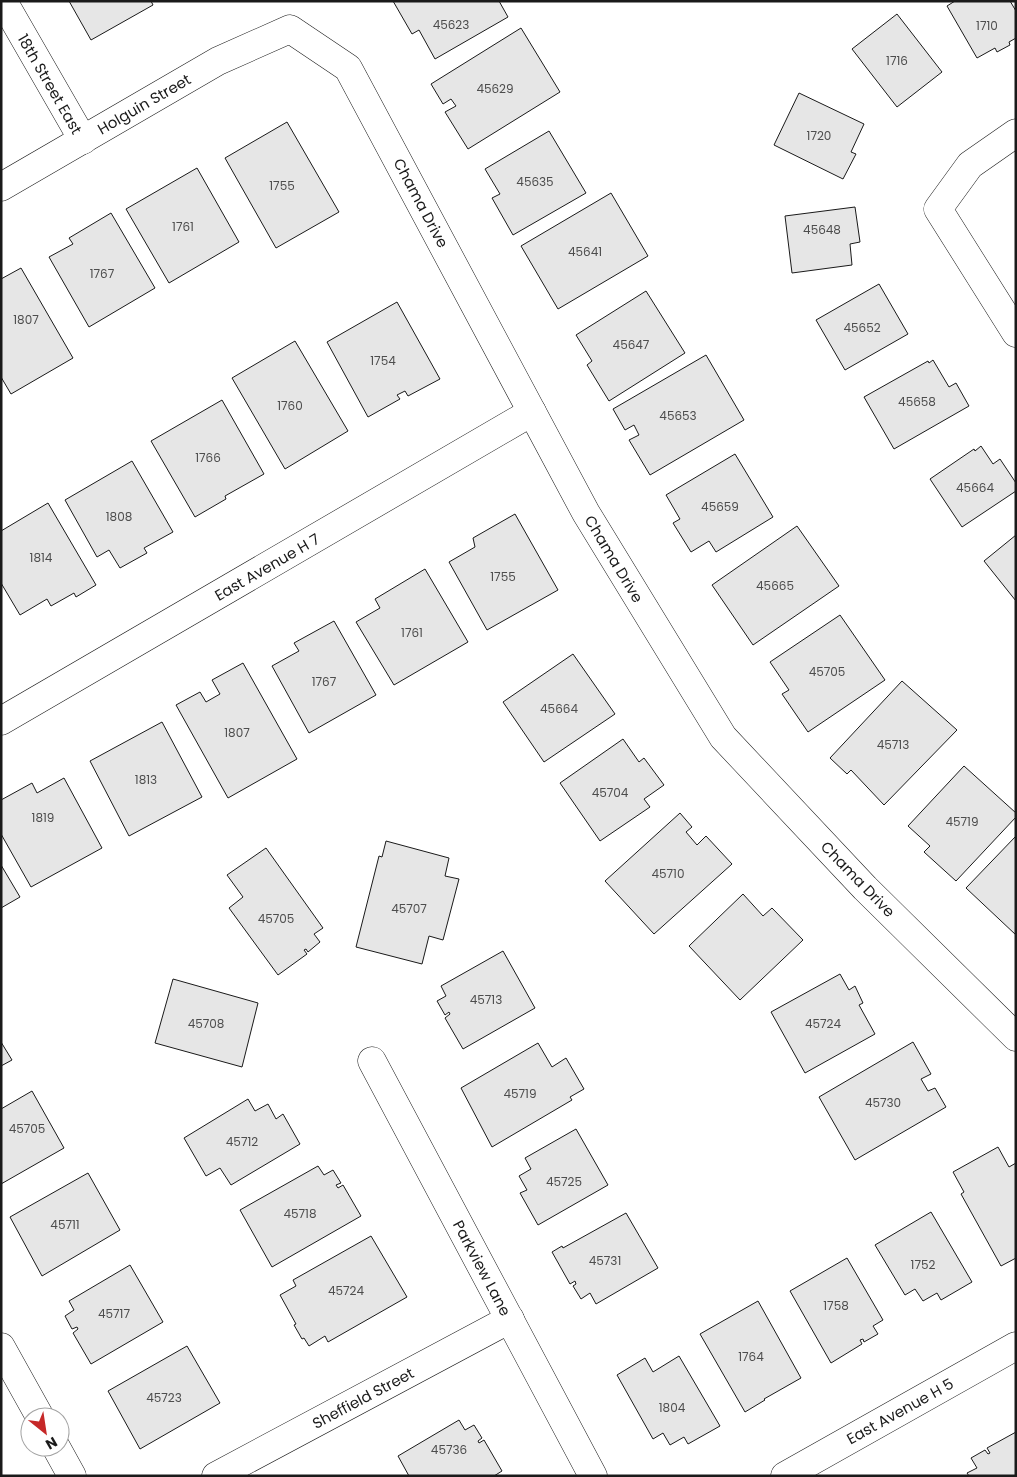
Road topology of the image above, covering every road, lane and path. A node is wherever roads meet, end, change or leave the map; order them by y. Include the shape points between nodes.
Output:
1 (2, 1) edge
2 (290, 29) joint
3 (1016, 133) edge
4 (83, 140) junction
5 (1, 188) edge
6 (1016, 333) edge
7 (532, 412) junction
8 (1, 721) edge
9 (1016, 1037) edge
10 (372, 1061) dead end
11 (510, 1319) junction
12 (1016, 1346) edge
13 (1, 1347) edge
14 (34, 1407) edge
15 (62, 1457) edge
16 (72, 1476) edge
17 (216, 1476) edge
18 (593, 1476) edge
19 (785, 1476) edge

1 - 4 street, 18th Street East
2 - 4 street, Holguin Street via 218,61
2 - 7 street, Chama Drive via 348,68
3 - 6 street via 970,165 938,208
4 - 5 street, Holguin Street
7 - 8 street, East Avenue H 7
7 - 9 street, Chama Drive via 586,513 723,737 864,888
10 - 11 street, Parkview Lane
11 - 17 street, Sheffield Street
11 - 18 street, Parkview Lane
12 - 19 street, East Avenue H 5
13 - 14 street
15 - 16 street

